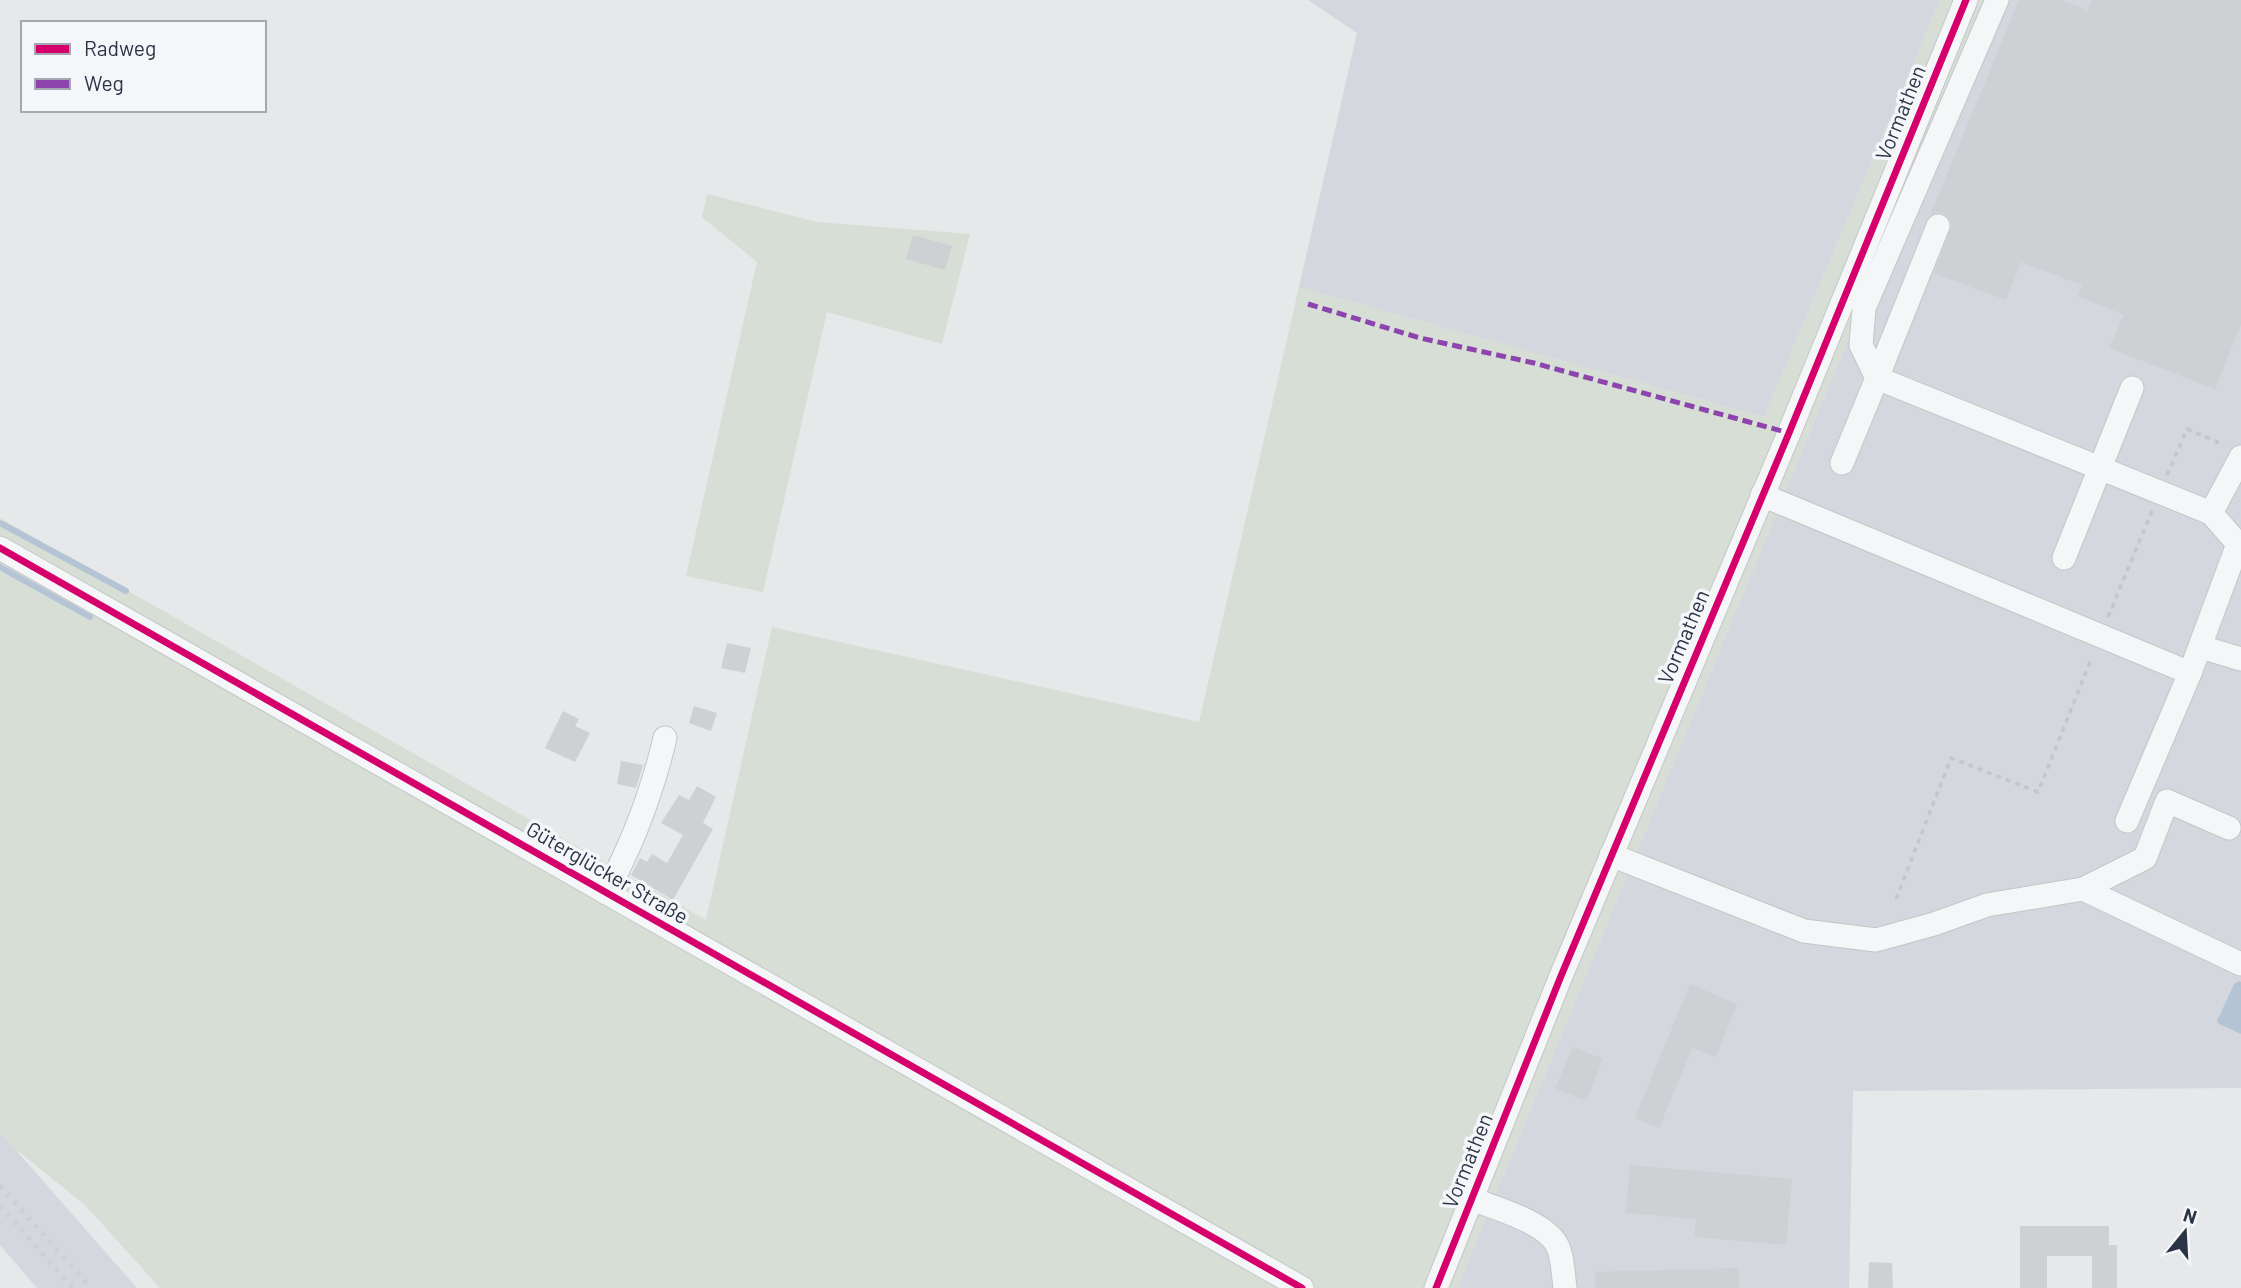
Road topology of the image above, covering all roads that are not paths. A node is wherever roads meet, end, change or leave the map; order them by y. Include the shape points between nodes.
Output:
1 (1966, 0) edge
2 (1997, 0) edge
3 (1938, 226) dead end
4 (1877, 378) junction
5 (2132, 388) dead end
6 (2236, 452) edge
7 (1842, 463) dead end
8 (2100, 467) junction
9 (1762, 495) junction
10 (2211, 513) junction
11 (2240, 544) edge
12 (0, 548) edge
13 (2064, 558) dead end
14 (2202, 647) junction
15 (2241, 659) edge
16 (2190, 673) junction
17 (665, 738) dead end
18 (2127, 821) dead end
19 (2229, 828) dead end
20 (1611, 855) junction
21 (2083, 889) junction
22 (606, 893) junction
23 (2241, 964) edge
24 (1472, 1199) junction
25 (1302, 1288) edge
26 (1436, 1288) edge
27 (1566, 1288) edge

1 - 9 street, Vormathen
2 - 4 street via 1864,308 1861,345
3 - 4 street
4 - 7 street
4 - 8 street
5 - 8 street
6 - 10 street
8 - 10 street
8 - 13 street
9 - 16 street
9 - 20 street, Vormathen
10 - 11 street
11 - 14 street
12 - 22 street, Güterglücker Straße
14 - 15 street
14 - 16 street
16 - 18 street
17 - 22 street via 653,789
19 - 21 street via 2167,801 2145,858
20 - 21 street via 1804,931 1875,940 1987,905
20 - 24 street, Vormathen
21 - 23 street
22 - 25 street, Güterglücker Straße
24 - 26 street, Vormathen
24 - 27 street via 1549,1233 1557,1245

